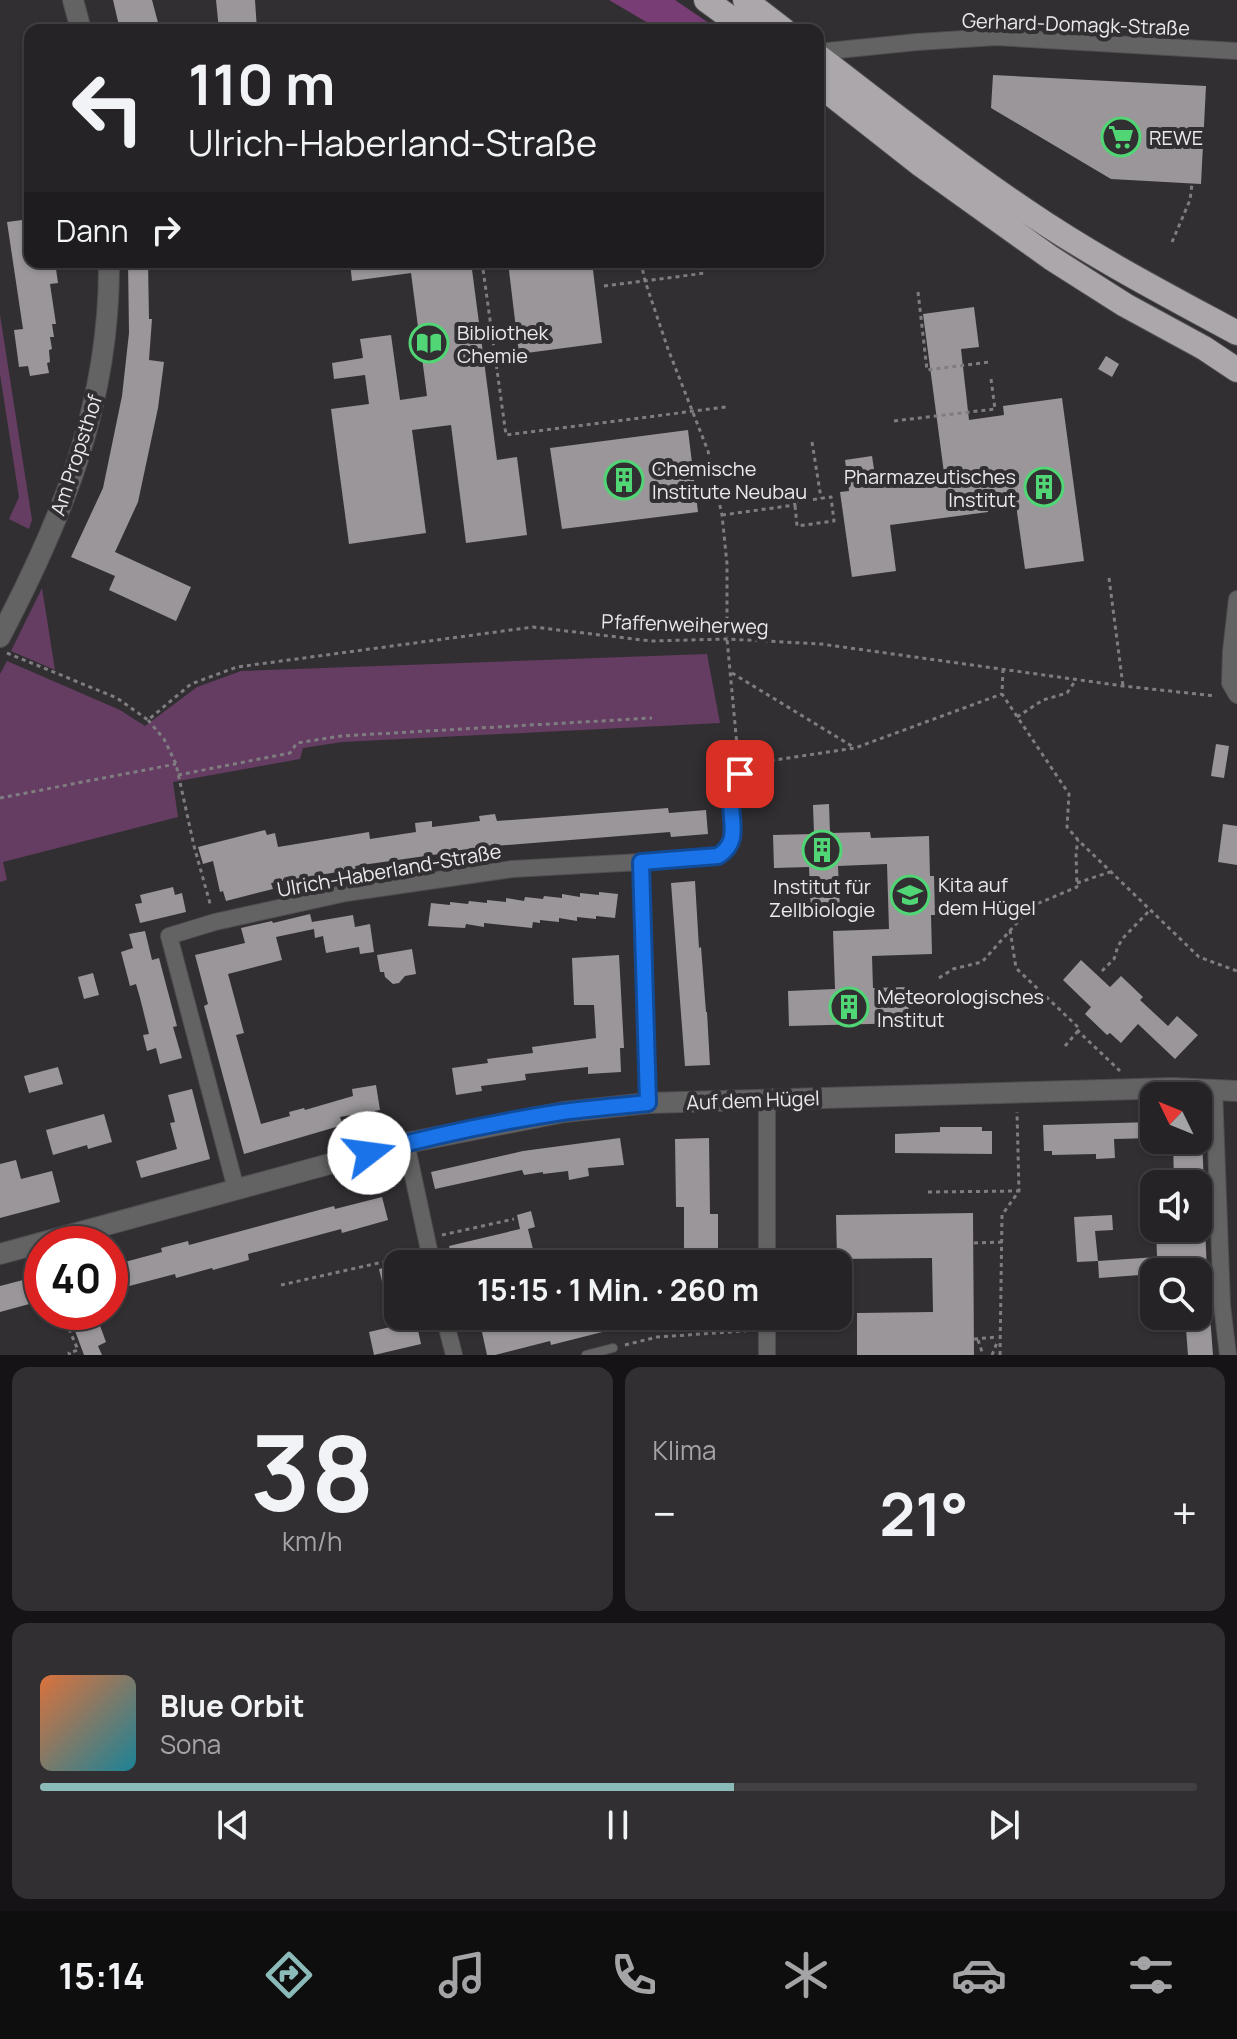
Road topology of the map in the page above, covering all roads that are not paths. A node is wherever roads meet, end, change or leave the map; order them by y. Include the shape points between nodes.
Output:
1 (73, 0) edge
2 (706, 0) edge
3 (745, 0) edge
4 (79, 24) edge
5 (739, 24) edge
6 (776, 24) edge
7 (1237, 51) edge
8 (824, 53) edge
9 (828, 78) edge
10 (109, 268) edge
11 (1125, 273) junction
12 (1237, 313) edge
13 (1237, 333) edge
14 (1204, 348) junction
15 (1237, 362) edge
16 (1237, 370) edge
17 (1237, 599) edge
18 (0, 638) edge
19 (1232, 696) edge
20 (740, 774) road end
21 (641, 862) junction
22 (1214, 1089) junction
23 (1237, 1091) edge
24 (767, 1100) junction
25 (648, 1103) junction
26 (406, 1143) junction
27 (236, 1189) junction
28 (430, 1250) edge
29 (767, 1250) edge
30 (0, 1254) edge
31 (448, 1330) edge
32 (767, 1330) edge
33 (613, 1348) road end
34 (454, 1355) edge
35 (586, 1355) edge
36 (767, 1355) edge
37 (1228, 1355) edge

1 - 4 street
2 - 5 highway
3 - 6 highway
7 - 8 street, Gerhard-Domagk-Straße via 996,37
9 - 11 highway
9 - 14 highway via 921,165 1051,258
10 - 18 street, Am Propsthof via 108,322 94,407 55,523
11 - 12 highway
11 - 13 highway
14 - 15 highway
14 - 16 highway
17 - 19 street
20 - 21 street, Ulrich-Haberland-Straße via 731,794 733,840 727,851
21 - 25 street
21 - 27 street, Ulrich-Haberland-Straße via 497,871 346,893 169,936
22 - 23 street, Auf dem Hügel
22 - 24 street, Auf dem Hügel
22 - 37 street
24 - 25 street, Auf dem Hügel
24 - 29 street
25 - 26 street, Auf dem Hügel via 564,1112
26 - 27 street, Auf dem Hügel
26 - 28 street
27 - 30 street, Auf dem Hügel
31 - 34 street
32 - 36 street
33 - 35 lane

